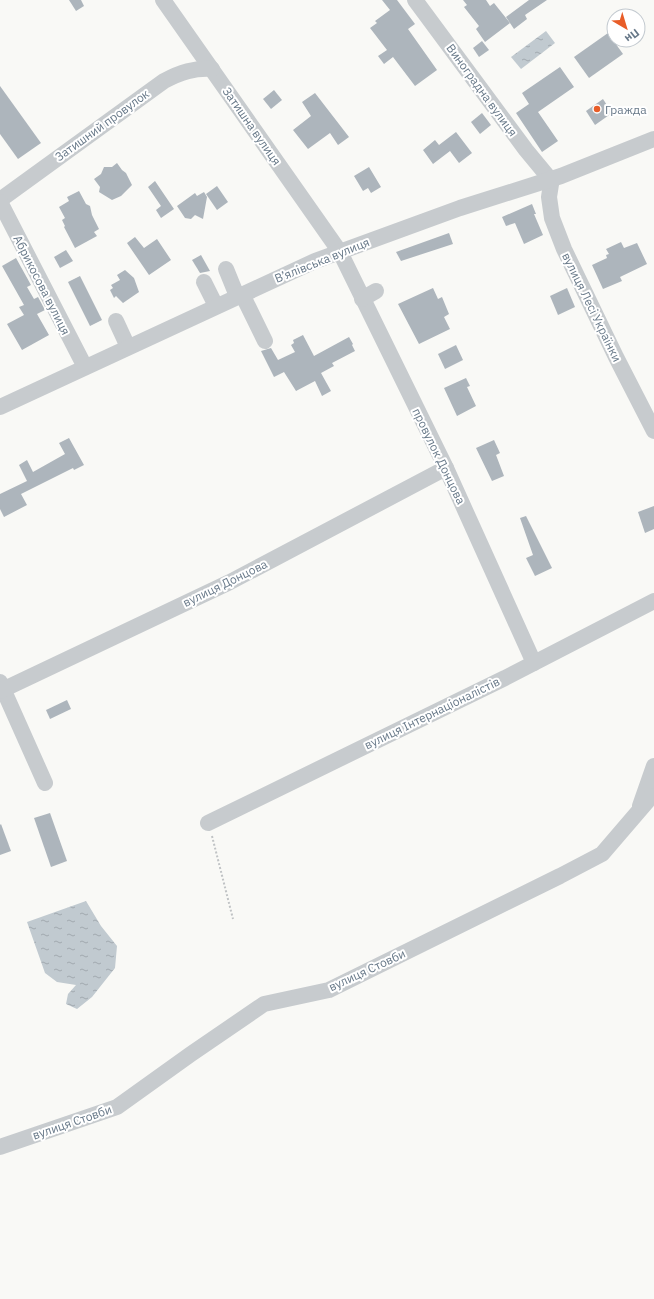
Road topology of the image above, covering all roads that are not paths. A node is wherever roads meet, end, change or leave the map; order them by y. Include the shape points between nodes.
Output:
1 (163, 0) edge
2 (415, 0) edge
3 (212, 69) junction
4 (654, 139) edge
5 (551, 179) junction
6 (0, 201) edge
7 (340, 252) junction
8 (226, 269) dead end
9 (204, 282) dead end
10 (376, 291) dead end
11 (240, 295) junction
12 (362, 299) junction
13 (216, 306) junction
14 (116, 321) dead end
15 (265, 341) dead end
16 (128, 347) junction
17 (85, 367) junction
18 (0, 407) edge
19 (654, 431) edge
20 (446, 468) junction
21 (654, 601) edge
22 (534, 663) junction
23 (1, 687) edge
24 (654, 766) edge
25 (45, 783) dead end
26 (654, 796) edge
27 (638, 812) junction
28 (208, 823) road end
29 (0, 1147) edge

1 - 3 street, Затишна вулиця
2 - 5 street, Виноградна вулиця via 526,150
3 - 6 street, Затишний провулок via 196,68 164,81
3 - 7 street, Затишна вулиця
4 - 5 street, В’ялівська вулиця
5 - 7 street, В’ялівська вулиця via 460,208
5 - 19 street, вулиця Лесі Українки via 544,206 552,218 565,259
6 - 17 street, Абрикосова вулиця
7 - 11 street, В’ялівська вулиця
7 - 12 street, провулок Донцова
8 - 11 street
9 - 13 street
10 - 12 street
11 - 13 street, В’ялівська вулиця
11 - 15 street
12 - 20 street, провулок Донцова
13 - 16 street, В’ялівська вулиця
14 - 16 street
16 - 17 street, В’ялівська вулиця
17 - 18 street, В’ялівська вулиця
20 - 22 street, провулок Донцова
20 - 23 street, вулиця Донцова via 230,582
21 - 22 street, вулиця Інтернаціоналістів
22 - 28 street, вулиця Інтернаціоналістів
23 - 25 street
24 - 27 street
26 - 27 street, вулиця Стовби
27 - 29 street, вулиця Стовби via 602,854 566,873 329,990 264,1004 117,1107

